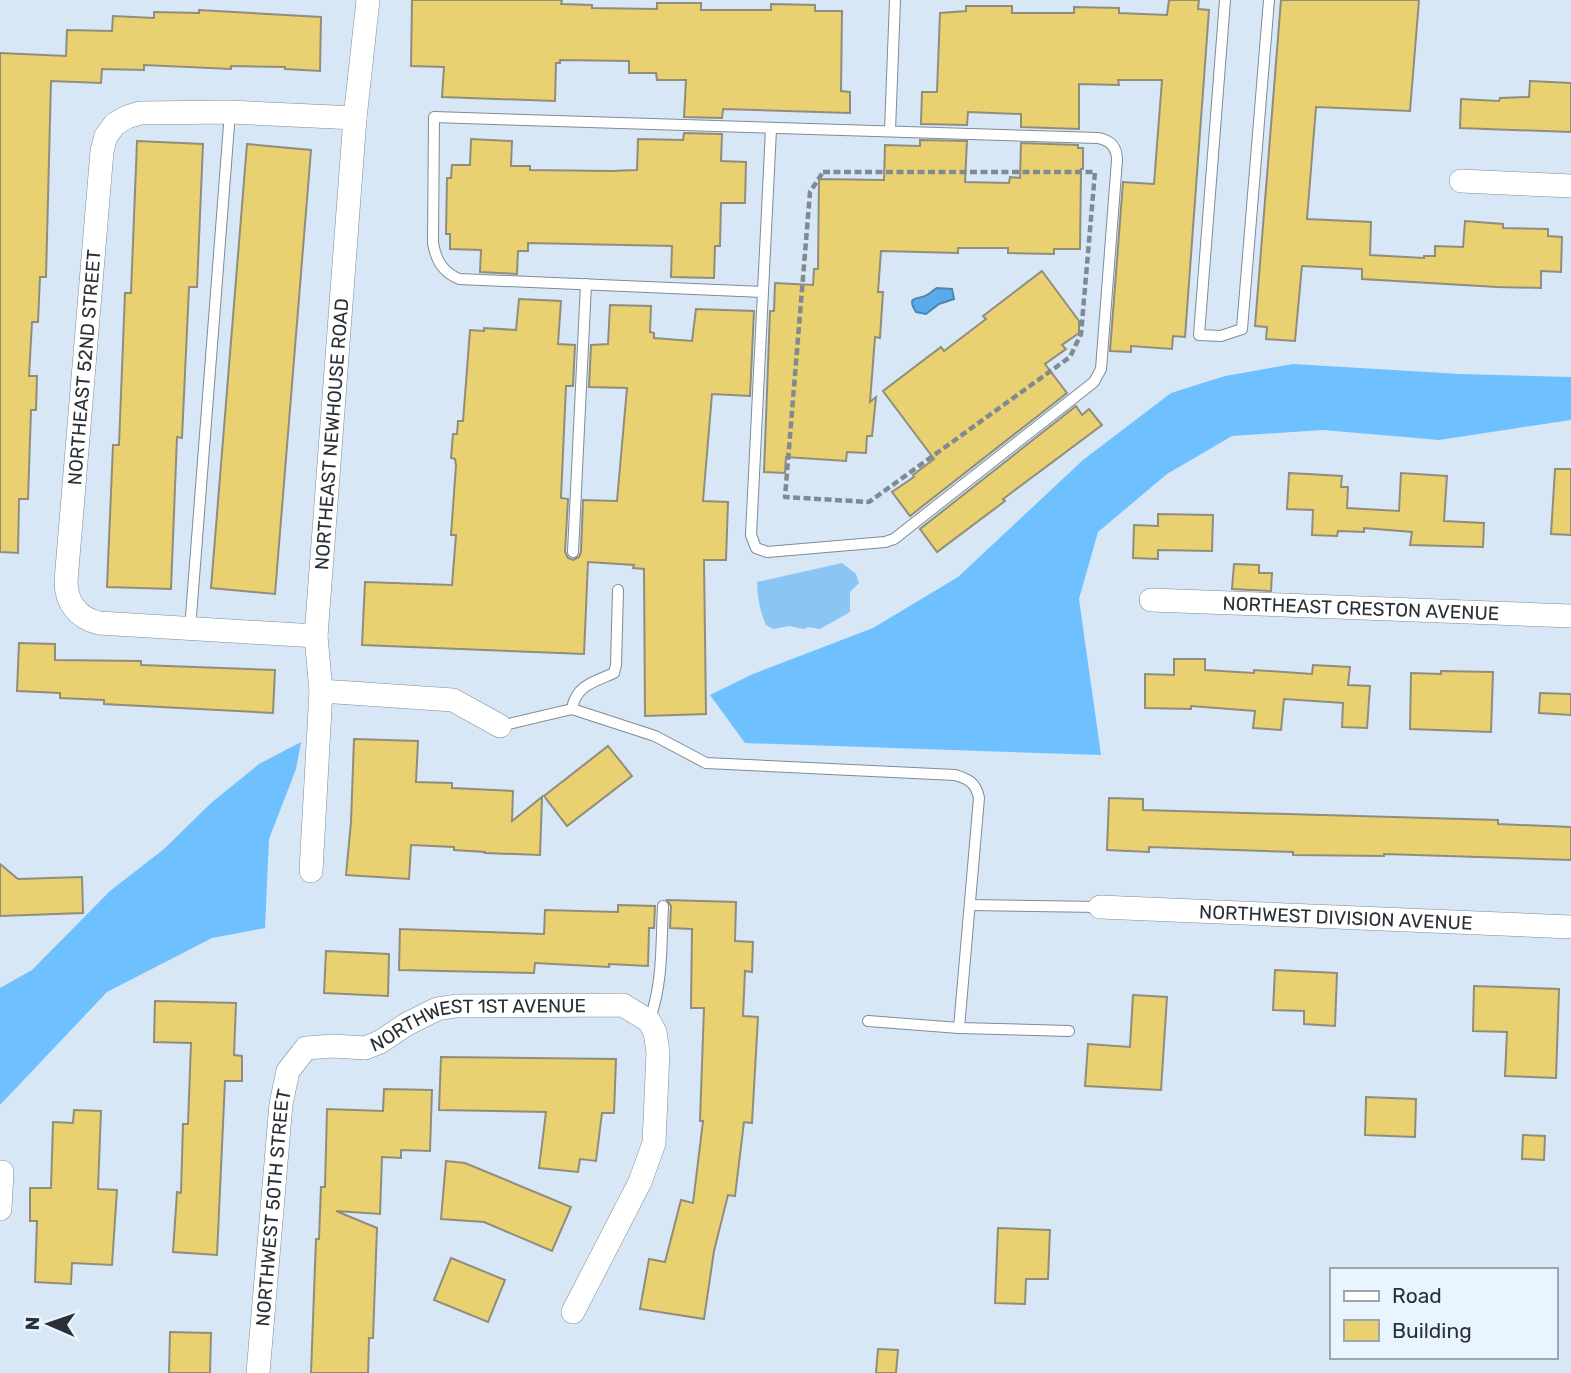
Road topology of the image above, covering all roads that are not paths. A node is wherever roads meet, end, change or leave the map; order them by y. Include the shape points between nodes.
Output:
1 (368, 0) edge
2 (895, 0) edge
3 (1225, 0) edge
4 (1269, 0) edge
5 (230, 112) junction
6 (355, 118) junction
7 (771, 129) junction
8 (890, 130) junction
9 (1461, 181) dead end
10 (1571, 186) edge
11 (586, 285) junction
12 (763, 292) junction
13 (573, 552) dead end
14 (618, 590) dead end
15 (1151, 600) dead end
16 (1571, 617) edge
17 (190, 629) junction
18 (316, 635) junction
19 (321, 691) junction
20 (572, 709) junction
21 (500, 726) joint
22 (311, 871) dead end
23 (970, 905) junction
24 (663, 906) dead end
25 (1100, 908) joint
26 (1571, 927) edge
27 (649, 1021) junction
28 (868, 1021) dead end
29 (959, 1028) junction
30 (1069, 1031) dead end
31 (306, 1048) joint
32 (2, 1172) dead end
33 (0, 1209) edge
34 (573, 1312) dead end
35 (258, 1373) edge

1 - 6 street, NORTHEAST NEWHOUSE ROAD
2 - 8 lane
3 - 4 lane via 1199,335 1221,336 1242,329
5 - 6 street
5 - 17 lane
5 - 17 street, NORTHEAST 52ND STREET via 140,113 115,124 106,136 66,581 68,598 87,619
6 - 18 street, NORTHEAST NEWHOUSE ROAD
7 - 8 lane
7 - 11 lane via 434,117 433,243 442,267 459,279
7 - 12 lane
8 - 12 lane via 1098,138 1112,145 1117,155 1116,174 1101,369 1094,382 894,539 761,551 751,535
9 - 10 street
11 - 12 lane
11 - 13 lane
14 - 20 lane via 614,673 585,686 574,697
15 - 16 street, NORTHEAST CRESTON AVENUE
17 - 18 street
18 - 19 street, NORTHEAST NEWHOUSE ROAD
19 - 21 street via 453,699
19 - 22 street, NORTHEAST NEWHOUSE ROAD
20 - 21 lane
20 - 23 lane via 654,736 706,764 929,773 969,779 979,798
23 - 25 lane
23 - 29 lane
24 - 27 lane via 660,980
25 - 26 street, NORTHWEST DIVISION AVENUE
27 - 31 street, NORTHWEST 1ST AVENUE via 623,1005 456,1006 437,1009 365,1048
27 - 34 street via 658,1052 654,1143 640,1182
28 - 29 lane
29 - 30 lane
31 - 35 street, NORTHWEST 50TH STREET via 288,1071 281,1104
32 - 33 street

